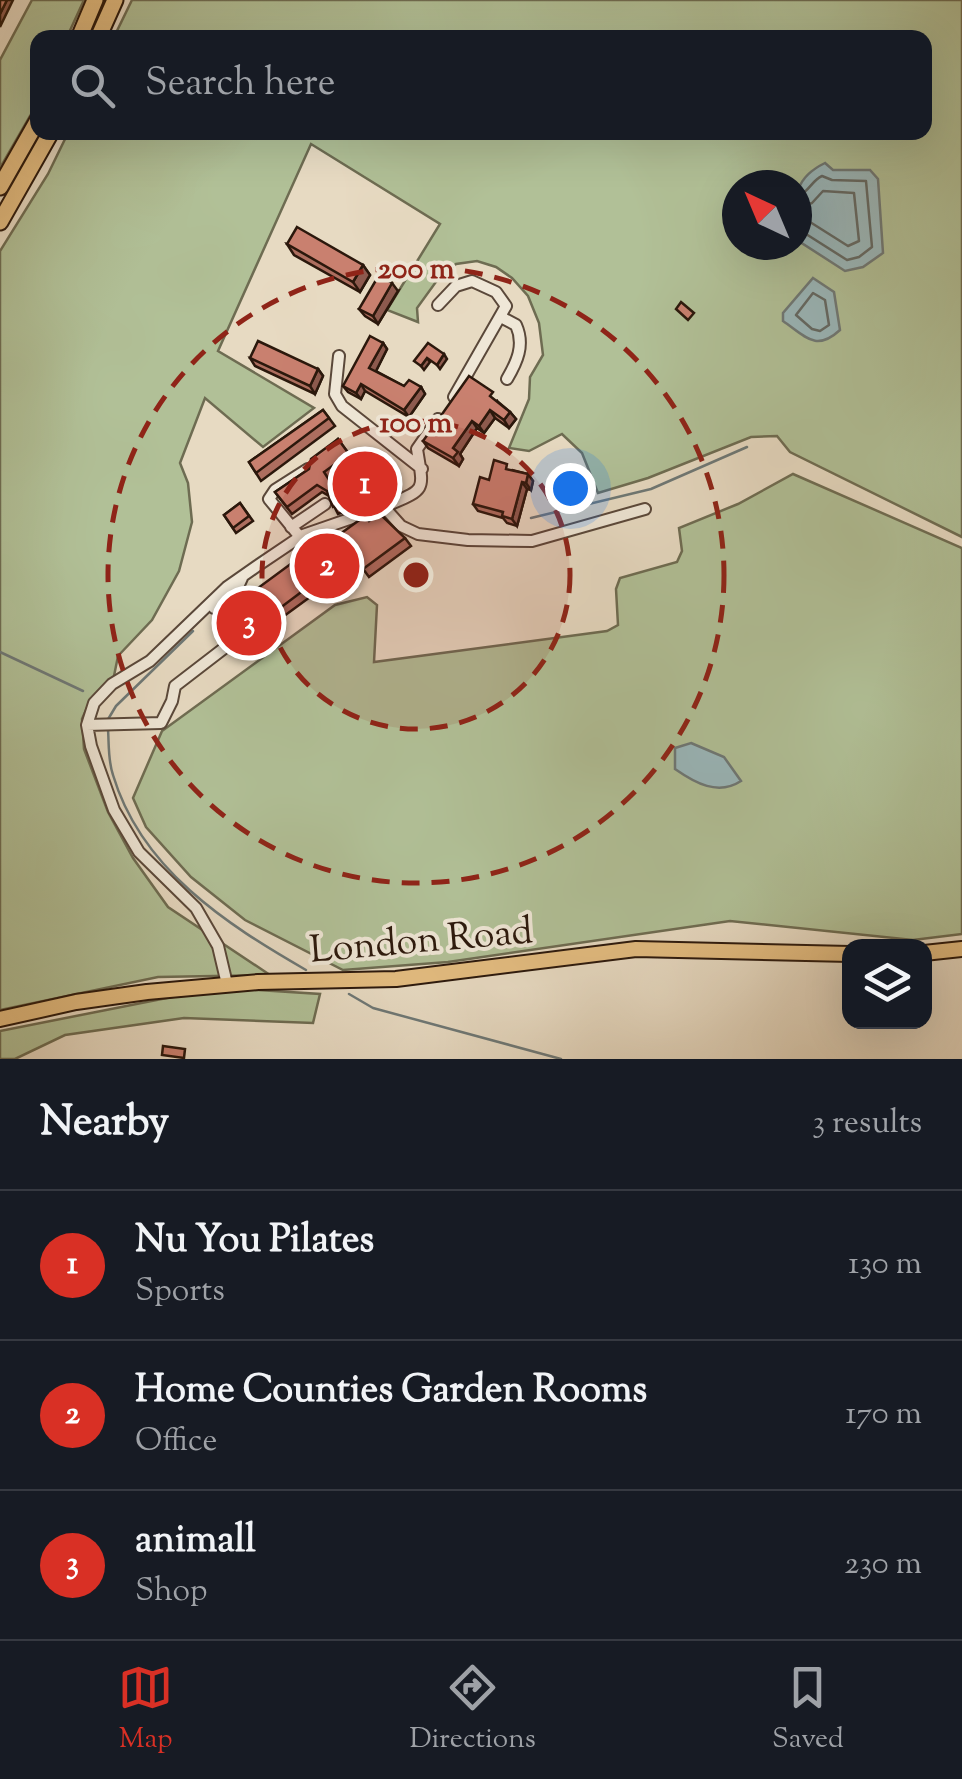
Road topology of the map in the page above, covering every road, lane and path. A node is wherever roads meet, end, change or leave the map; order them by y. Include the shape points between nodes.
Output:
1 (96, 0) edge
2 (115, 0) edge
3 (83, 30) edge
4 (102, 30) edge
5 (30, 134) edge
6 (46, 140) edge
7 (0, 187) edge
8 (0, 222) edge
9 (438, 306) dead end
10 (501, 317) junction
11 (339, 356) dead end
12 (506, 380) dead end
13 (452, 400) edge
14 (441, 415) edge
15 (308, 469) edge
16 (422, 470) junction
17 (324, 504) dead end
18 (384, 506) junction
19 (645, 510) dead end
20 (291, 527) junction
21 (300, 538) junction
22 (227, 646) dead end
23 (87, 726) junction
24 (962, 948) edge
25 (932, 952) edge
26 (842, 954) edge
27 (227, 984) junction
28 (0, 1020) edge

1 - 3 highway
2 - 4 highway
5 - 7 highway
6 - 8 highway
9 - 10 lane via 456,286 472,281 504,300
10 - 12 lane via 516,325 520,343
10 - 13 lane
11 - 16 lane via 335,394 342,406
14 - 16 lane via 417,450
15 - 20 lane via 270,495
16 - 18 lane via 420,488
17 - 20 lane
18 - 19 lane via 418,534 532,541
18 - 21 lane
20 - 21 lane
21 - 23 lane via 244,575 104,692
22 - 23 lane via 176,686 161,723
23 - 27 lane via 114,810 139,852 196,908 218,946
24 - 25 main road
26 - 27 main road, London Road via 636,949 396,979
27 - 28 main road, London Road via 76,1002

